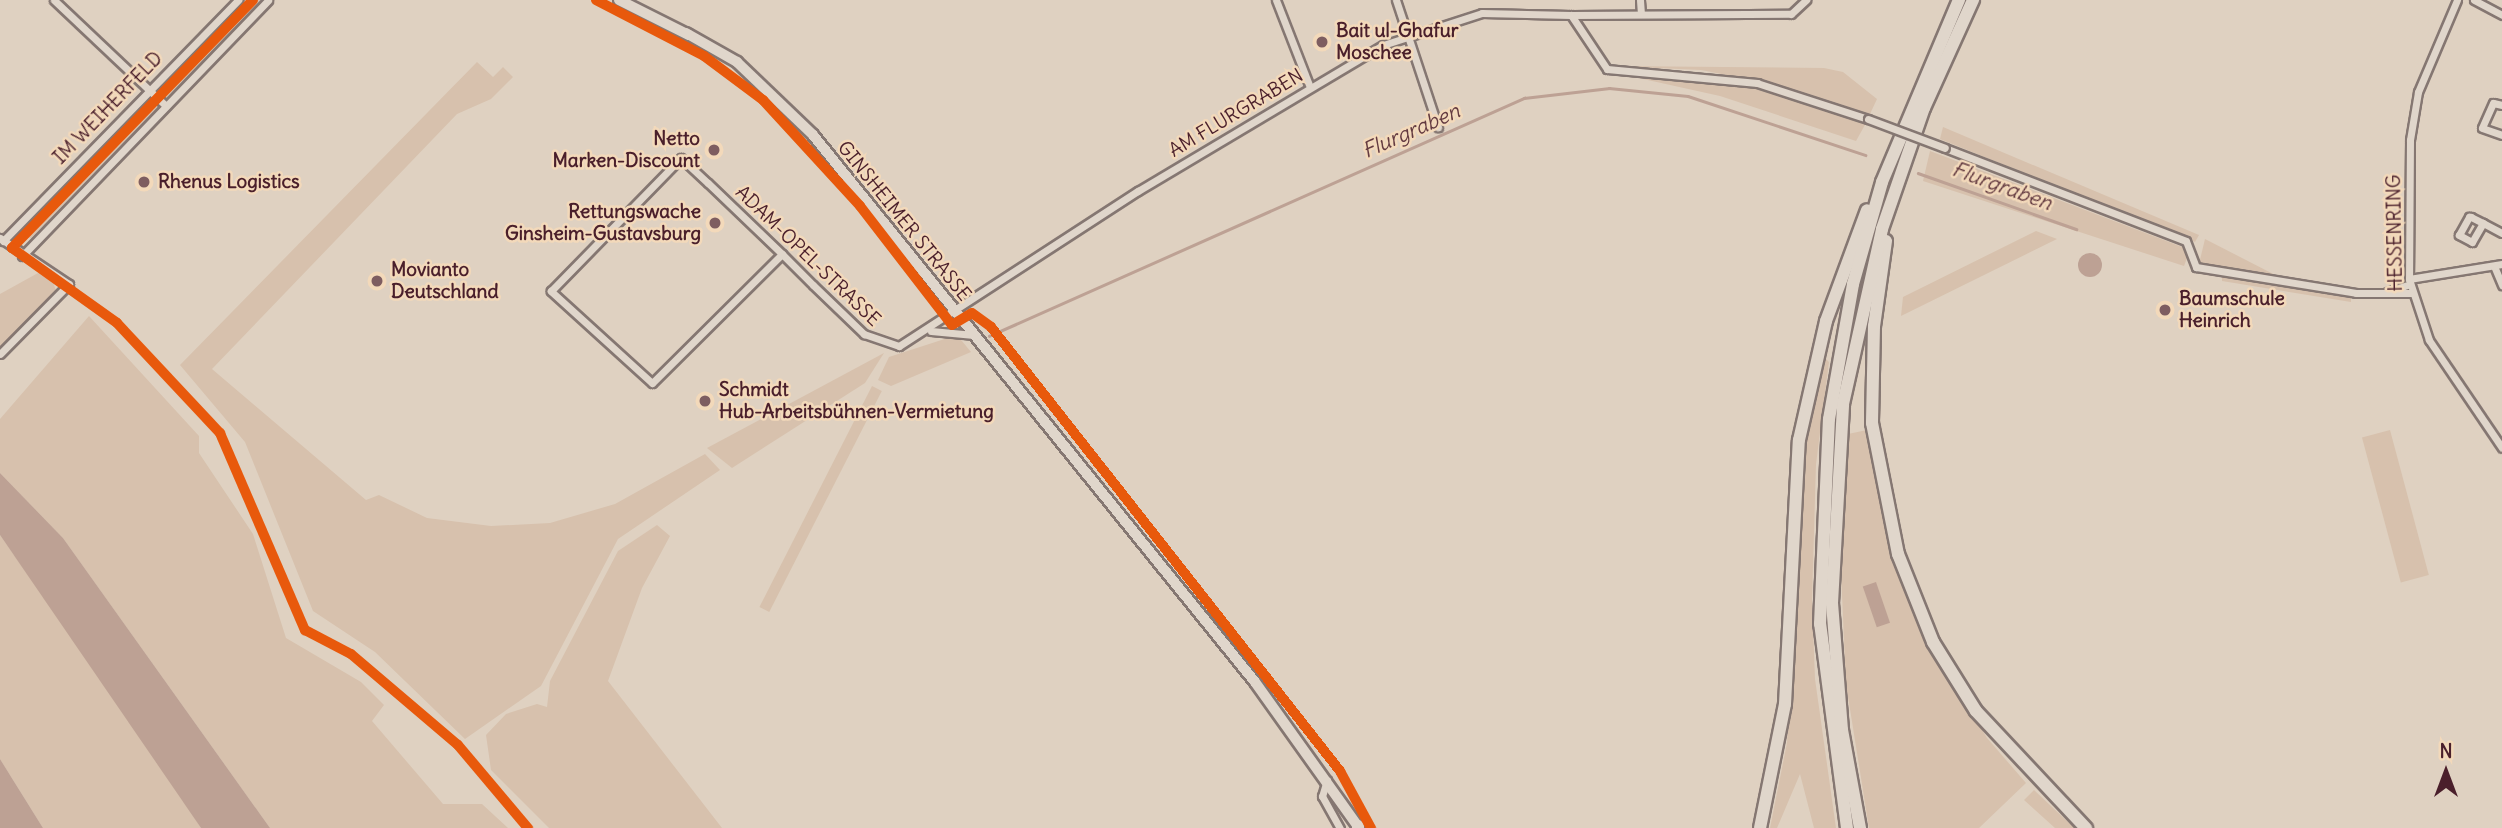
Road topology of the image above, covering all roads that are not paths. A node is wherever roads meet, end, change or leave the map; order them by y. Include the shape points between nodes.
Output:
1 (54, 0) edge
2 (238, 0) edge
3 (268, 0) edge
4 (619, 0) edge
5 (1276, 0) edge
6 (1396, 0) edge
7 (1640, 0) edge
8 (1806, 0) edge
9 (1959, 0) edge
10 (1973, 0) edge
11 (2457, 0) edge
12 (2474, 0) edge
13 (1641, 14) junction
14 (1571, 15) junction
15 (2502, 15) edge
16 (1407, 33) junction
17 (1616, 71) junction
18 (1621, 79) dead end
19 (1310, 87) junction
20 (149, 91) junction
21 (2502, 105) edge
22 (166, 107) junction
23 (1438, 127) dead end
24 (2502, 135) edge
25 (1907, 156) junction
26 (1882, 182) junction
27 (2483, 223) dead end
28 (2502, 233) edge
29 (2, 239) edge
30 (782, 254) junction
31 (22, 256) junction
32 (2498, 265) edge
33 (2409, 281) junction
34 (2502, 285) edge
35 (2411, 293) junction
36 (2382, 295) junction
37 (954, 312) junction
38 (926, 332) junction
39 (974, 336) junction
40 (0, 354) edge
41 (2502, 448) edge
42 (1328, 780) junction
43 (1358, 827) edge
44 (1340, 828) edge
45 (1760, 828) edge
46 (1847, 828) edge
47 (1860, 828) edge
48 (2086, 828) edge

1 - 20 street
2 - 20 street, IM WEIHERFELD
3 - 22 street
4 - 37 main road, GINSHEIMER STRASSE via 714,48 794,114
5 - 19 street
6 - 16 street
7 - 13 street
8 - 13 street, AM FLURGRABEN via 1791,13
9 - 26 highway
10 - 25 highway
11 - 33 street, HESSENRING via 2418,92 2410,140
12 - 15 street
13 - 14 street, AM FLURGRABEN
14 - 16 street, AM FLURGRABEN via 1482,13
14 - 17 street via 1602,65
16 - 19 street, AM FLURGRABEN
16 - 23 street
17 - 18 street
17 - 36 street, bridge via 1677,71 1757,83 1867,119 2186,241 2196,267
19 - 37 street, AM FLURGRABEN
20 - 22 street
20 - 29 street, IM WEIHERFELD
21 - 24 street via 2494,103 2482,126
22 - 31 street
25 - 47 highway via 1858,322 1834,495 1835,656
25 - 48 highway via 1874,326 1872,423 1880,486 1898,554 1933,642 1976,710 2028,774
26 - 45 highway via 1844,264 1806,398 1792,493 1783,726
26 - 46 highway via 1842,337 1822,495 1823,671
27 - 28 street
29 - 31 street
30 - 30 street, ADAM-OPEL-STRASSE via 652,383 551,291 677,158
30 - 38 street, ADAM-OPEL-STRASSE via 882,345 899,346
31 - 40 street via 69,284
32 - 33 street
32 - 34 street
33 - 35 street, HESSENRING
33 - 36 street
35 - 36 street
35 - 41 street, HESSENRING via 2429,340
37 - 38 street, ADAM-OPEL-STRASSE
37 - 39 main road, GINSHEIMER STRASSE
38 - 39 street, ADAM-OPEL-STRASSE
39 - 42 main road, GINSHEIMER STRASSE
42 - 43 main road, GINSHEIMER STRASSE
42 - 44 street via 1322,796

